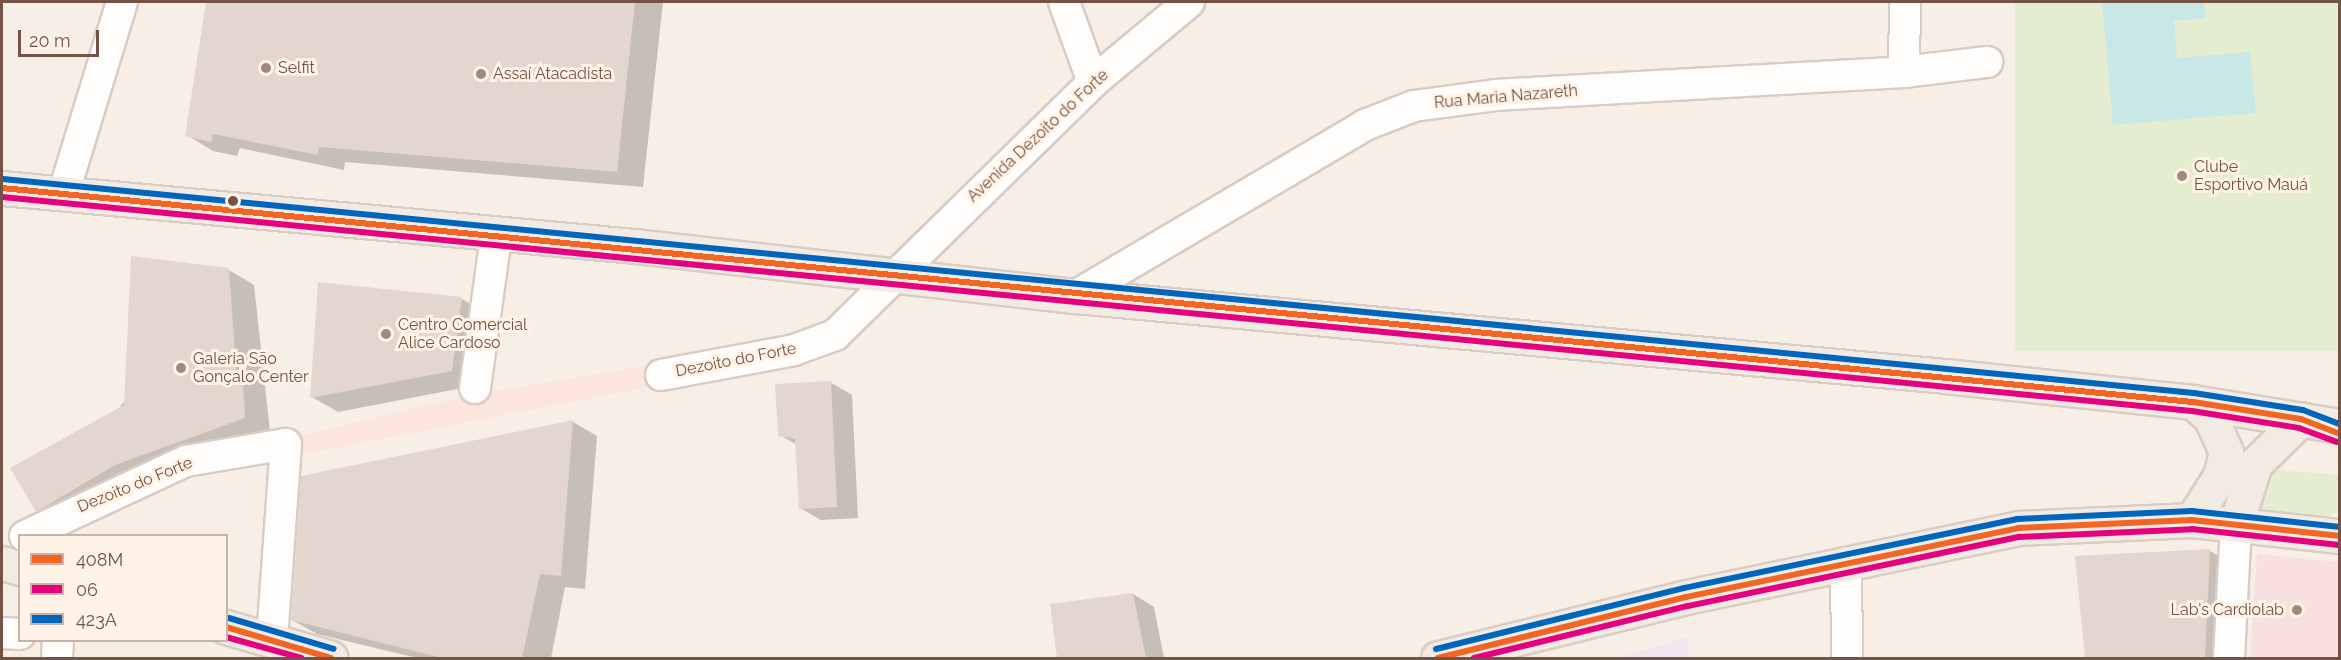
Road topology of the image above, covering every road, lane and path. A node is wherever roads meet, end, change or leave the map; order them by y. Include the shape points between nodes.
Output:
1 (122, 2) edge
2 (1064, 2) edge
3 (1189, 2) edge
4 (1905, 2) edge
5 (1987, 62) dead end
6 (1904, 72) junction
7 (1093, 82) junction
8 (2, 188) edge
9 (63, 195) junction
10 (496, 237) junction
11 (891, 275) junction
12 (1075, 296) junction
13 (661, 375) dead end
14 (475, 388) dead end
15 (2193, 402) junction
16 (2327, 426) edge
17 (2192, 520) junction
18 (2236, 524) junction
19 (29, 534) edge
20 (2339, 535) edge
21 (18, 539) edge
22 (2, 549) edge
23 (2, 563) edge
24 (1846, 563) junction
25 (18, 567) edge
26 (228, 628) edge
27 (2, 633) edge
28 (18, 634) edge
29 (272, 640) junction
30 (58, 642) edge
31 (57, 658) edge
32 (332, 658) edge
33 (1438, 658) edge
34 (1847, 658) edge
35 (2229, 658) edge

1 - 9 street
2 - 7 street
3 - 7 street, Avenida Dezoito do Forte
4 - 6 street
5 - 6 street, Rua Maria Nazareth
6 - 12 street, Rua Maria Nazareth via 1496,95 1414,106 1365,125
7 - 11 street, Avenida Dezoito do Forte
8 - 9 main road
9 - 10 main road
10 - 11 main road
10 - 14 street
11 - 12 main road
11 - 13 street, Dezoito do Forte via 835,335 794,350
12 - 15 main road
15 - 16 main road
15 - 17 main road via 2211,418 2226,452 2216,485
16 - 18 main road via 2255,464
17 - 18 main road
17 - 24 main road via 2018,528
18 - 20 main road
18 - 35 street
19 - 29 street, Dezoito do Forte via 186,462 286,444
21 - 22 street
23 - 25 main road
24 - 33 main road
24 - 34 street
26 - 29 main road
27 - 28 street
29 - 32 main road
30 - 31 street

